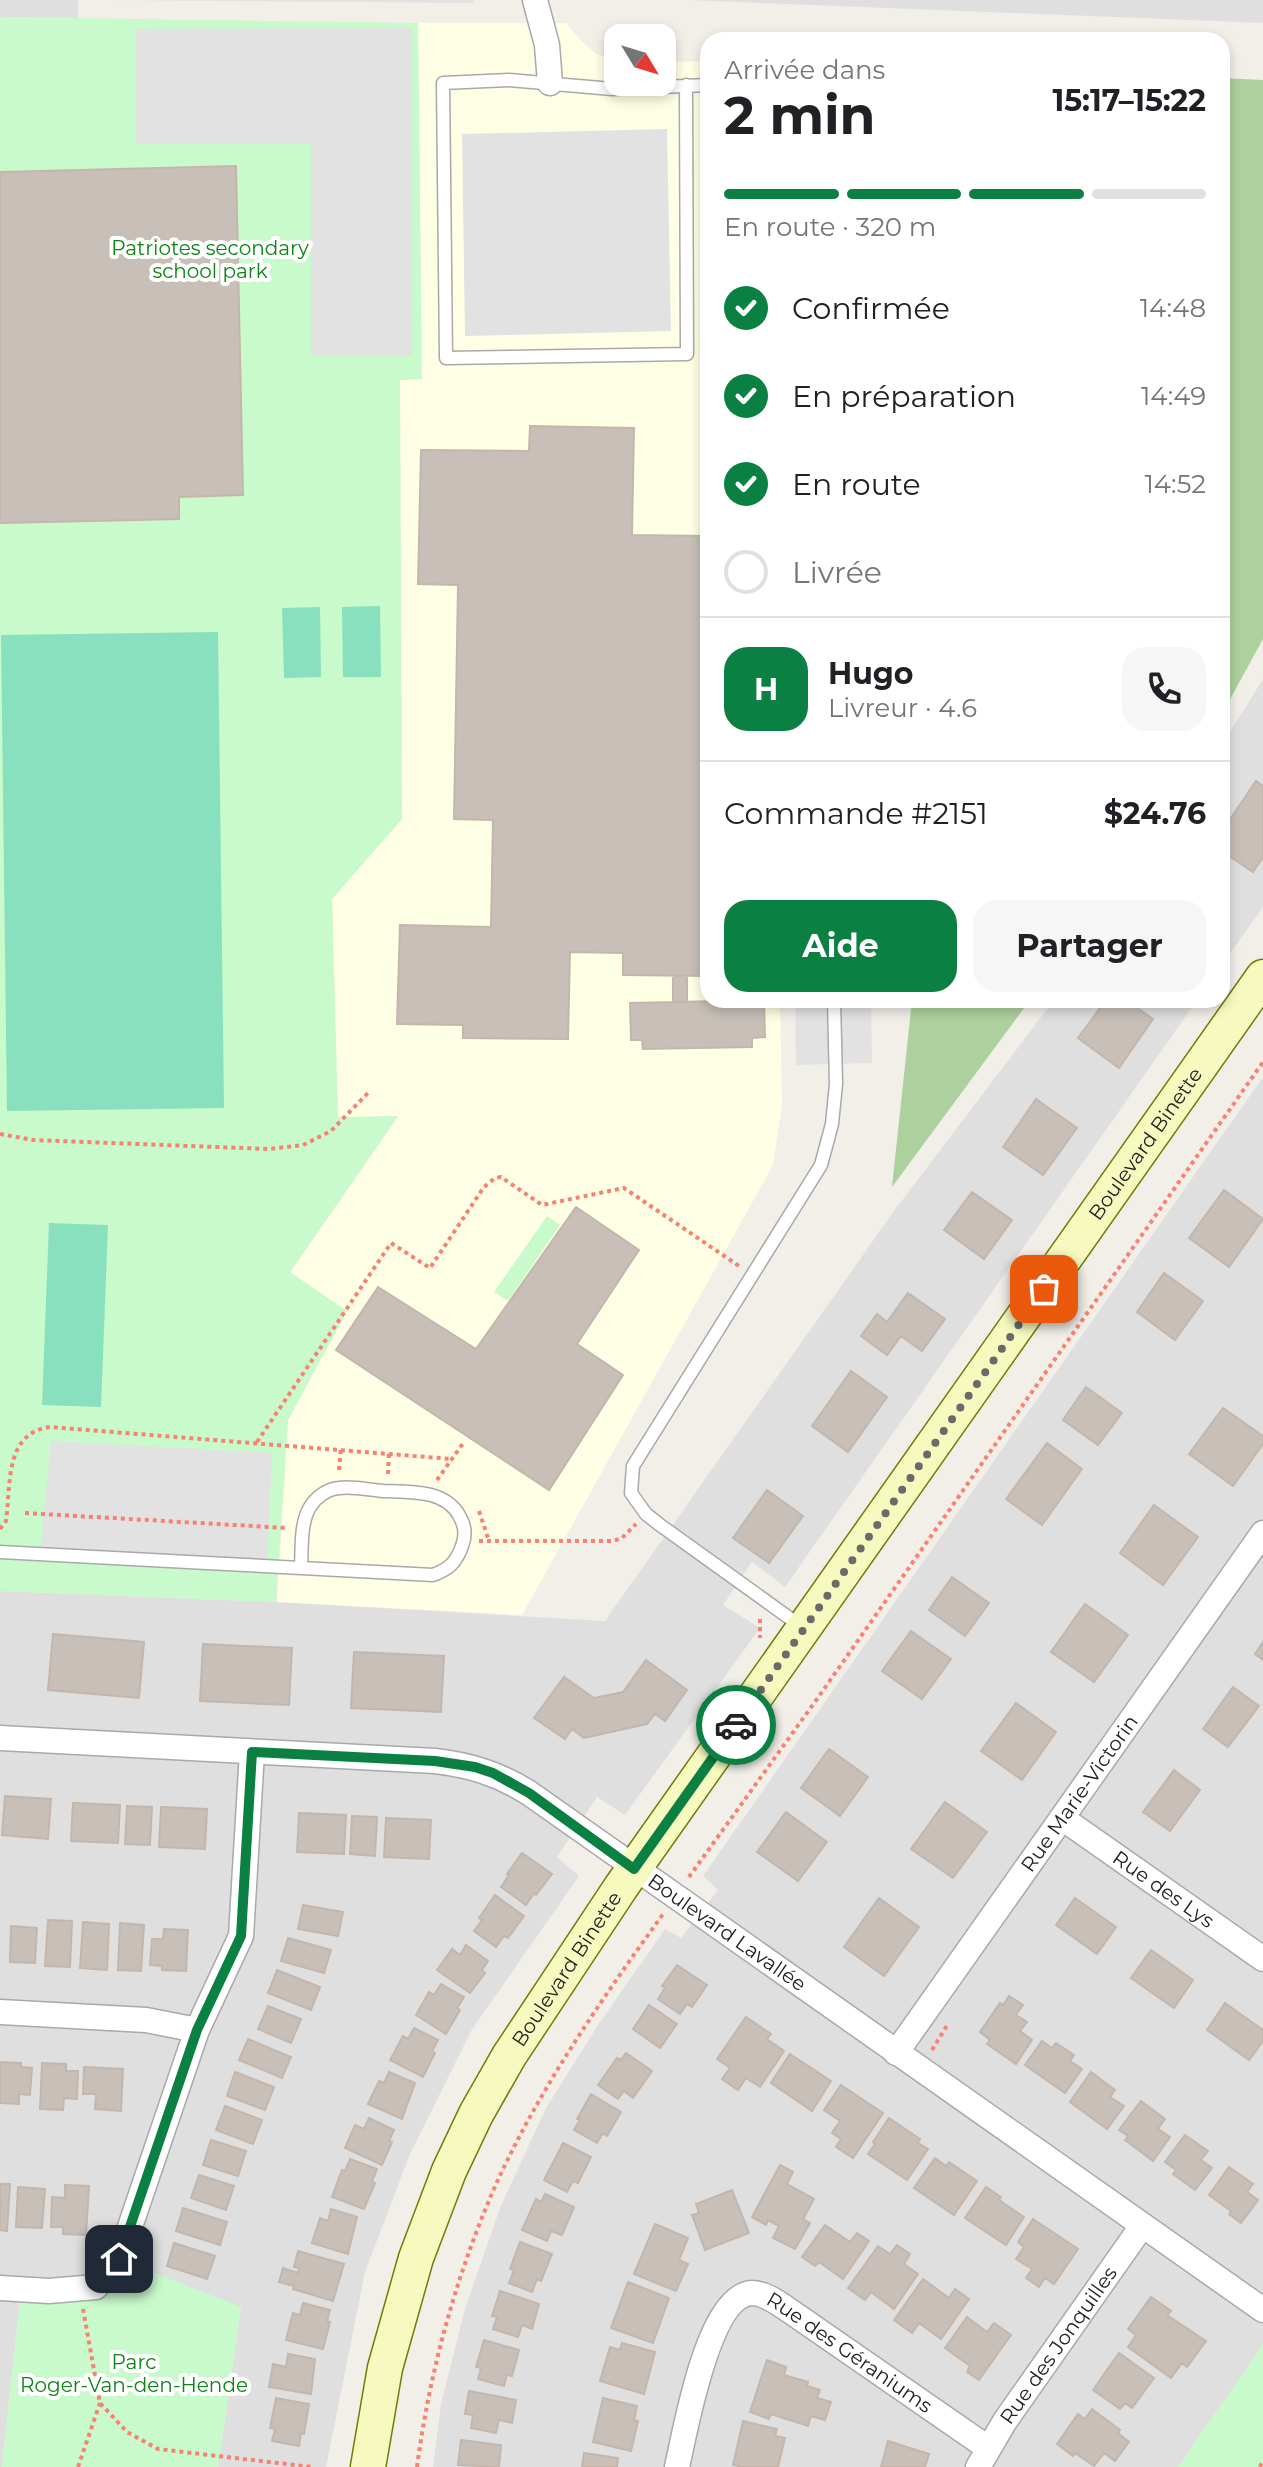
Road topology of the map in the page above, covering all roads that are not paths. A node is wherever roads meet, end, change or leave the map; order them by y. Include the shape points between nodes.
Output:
1 (535, 0) edge
2 (550, 83) junction
3 (686, 85) junction
4 (700, 85) edge
5 (1263, 977) edge
6 (1263, 1005) edge
7 (834, 1008) edge
8 (1263, 1533) edge
9 (0, 1552) edge
10 (301, 1568) junction
11 (811, 1633) junction
12 (0, 1738) edge
13 (252, 1752) junction
14 (1062, 1818) junction
15 (642, 1874) junction
16 (1263, 1959) edge
17 (0, 2012) edge
18 (197, 2030) junction
19 (896, 2053) junction
20 (1142, 2226) junction
21 (0, 2288) edge
22 (1254, 2304) edge
23 (983, 2458) edge
24 (368, 2467) edge
25 (384, 2467) edge
26 (677, 2467) edge

1 - 2 street
2 - 3 lane via 612,89
2 - 3 lane via 443,83 446,358 687,354
3 - 4 lane
5 - 11 street, Boulevard Binette
6 - 11 street, Boulevard Binette
7 - 11 lane via 836,1084 821,1165 633,1466 631,1493 646,1514
8 - 14 street, Rue Marie-Victorin
9 - 10 lane
10 - 10 lane via 433,1575 458,1558 464,1525 456,1510 428,1494 338,1488 322,1494 305,1516
11 - 15 street, Boulevard Binette
12 - 13 street, Boulevard Lavallée
13 - 15 street, Boulevard Lavallée via 475,1767 529,1793
13 - 18 street via 241,1936
14 - 16 street, Rue des Lys
14 - 19 street, Rue Marie-Victorin
15 - 19 street, Boulevard Lavallée
15 - 24 street, Boulevard Binette via 566,1968 486,2095 449,2171 397,2319
15 - 25 street, Boulevard Binette via 496,2110 467,2170 413,2321
17 - 18 street via 146,2020
18 - 21 street via 119,2259 96,2287
19 - 20 street, Boulevard Lavallée
20 - 22 street, Boulevard Lavallée
20 - 23 street, Rue des Jonquilles
23 - 26 street, Rue des Géraniums via 782,2306 753,2293 735,2299 718,2323

